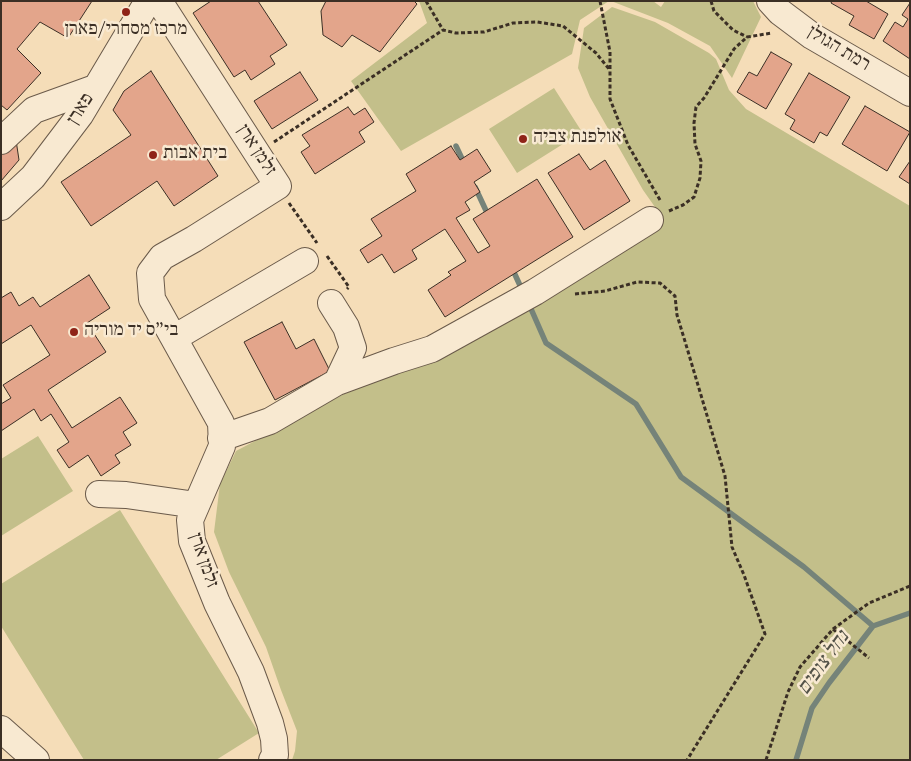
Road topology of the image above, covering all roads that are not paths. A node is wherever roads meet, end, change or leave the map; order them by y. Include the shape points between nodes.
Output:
1 (148, 1) edge
2 (159, 1) edge
3 (770, 1) edge
4 (95, 88) junction
5 (910, 93) edge
6 (1, 140) edge
7 (1, 207) edge
8 (650, 220) dead end
9 (305, 261) dead end
10 (331, 303) dead end
11 (174, 338) junction
12 (337, 382) junction
13 (221, 438) junction
14 (99, 494) dead end
15 (196, 505) junction
16 (1, 729) edge
17 (36, 760) edge
18 (272, 760) edge

1 - 4 street, פארן
2 - 11 street, זלמן ארן via 278,186 162,256 150,273 152,299
3 - 5 street, רמת הגולן via 812,36
4 - 6 street via 34,110
4 - 7 street, פארן via 53,152 33,177
8 - 12 street via 534,292 432,349
9 - 11 street
10 - 12 street via 346,327 353,348
11 - 13 street, זלמן ארן via 220,423
12 - 13 street via 270,421
13 - 15 street, זלמן ארן via 222,446
14 - 15 street
15 - 18 street, זלמן ארן via 190,520 192,541 217,603 251,672 270,723 275,755
16 - 17 street

